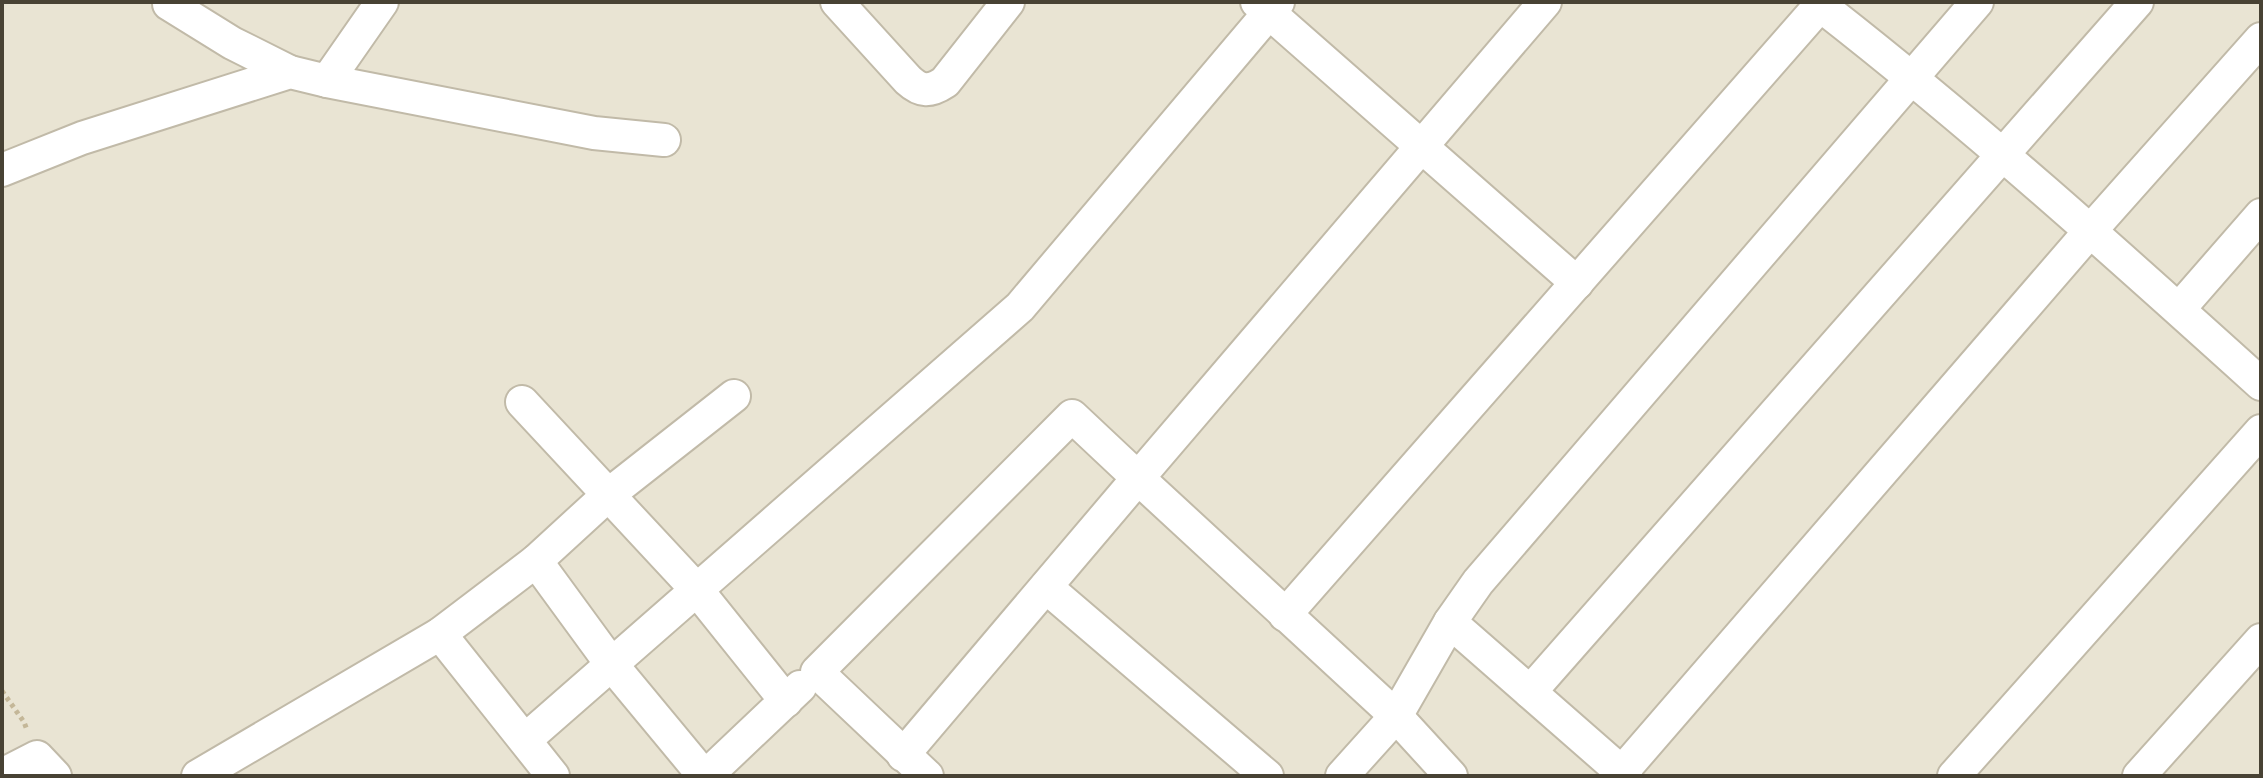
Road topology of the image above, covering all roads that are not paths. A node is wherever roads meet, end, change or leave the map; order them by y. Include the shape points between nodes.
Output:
1 (171, 2) edge
2 (382, 2) edge
3 (837, 2) edge
4 (1008, 2) edge
5 (1545, 2) edge
6 (1977, 2) edge
7 (2137, 2) edge
8 (1821, 4) edge
9 (1268, 5) edge
10 (2261, 39) edge
11 (290, 72) junction
12 (1911, 76) junction
13 (327, 81) junction
14 (664, 140) dead end
15 (1422, 146) junction
16 (2002, 156) junction
17 (2, 170) edge
18 (2261, 215) edge
19 (2091, 230) junction
20 (1577, 283) junction
21 (2179, 309) junction
22 (2261, 384) edge
23 (734, 396) dead end
24 (522, 402) dead end
25 (2261, 431) edge
26 (1138, 478) junction
27 (608, 495) junction
28 (536, 561) junction
29 (1046, 587) junction
30 (697, 590) junction
31 (1285, 615) junction
32 (1450, 622) junction
33 (440, 634) junction
34 (2261, 640) edge
35 (612, 665) junction
36 (817, 672) junction
37 (1530, 692) junction
38 (786, 701) junction
39 (1396, 716) junction
40 (525, 740) junction
41 (46, 766) edge
42 (915, 766) edge
43 (1624, 774) edge
44 (2, 775) edge
45 (198, 776) edge
46 (553, 776) edge
47 (705, 776) edge
48 (1267, 776) edge
49 (1342, 776) edge
50 (1451, 776) edge
51 (1954, 776) edge
52 (2139, 776) edge

1 - 11 street via 232,43
2 - 13 street
3 - 4 street via 908,80 924,90 945,82
5 - 15 street
6 - 12 street
7 - 16 street
8 - 12 street
8 - 20 street
9 - 15 street
9 - 30 street via 1020,307
10 - 19 street
11 - 13 street
11 - 17 street via 82,138
12 - 16 street
12 - 32 street via 1488,570
13 - 14 street via 594,133
15 - 20 street
15 - 26 street
16 - 19 street
16 - 37 street
18 - 21 street
19 - 21 street
19 - 43 street
20 - 31 street
21 - 22 street
23 - 27 street
24 - 27 street
25 - 51 street
26 - 29 street
26 - 31 street
26 - 36 street via 1072,416
27 - 28 street
27 - 30 street
28 - 33 street
28 - 35 street
29 - 42 street
29 - 48 street
30 - 35 street
30 - 38 street
31 - 39 street
32 - 37 street
32 - 39 street
33 - 40 street
33 - 45 street
34 - 52 street
35 - 40 street
35 - 47 street
36 - 38 street
36 - 42 street
37 - 43 street
38 - 47 street
39 - 49 street
39 - 50 street
40 - 46 street
41 - 44 street

